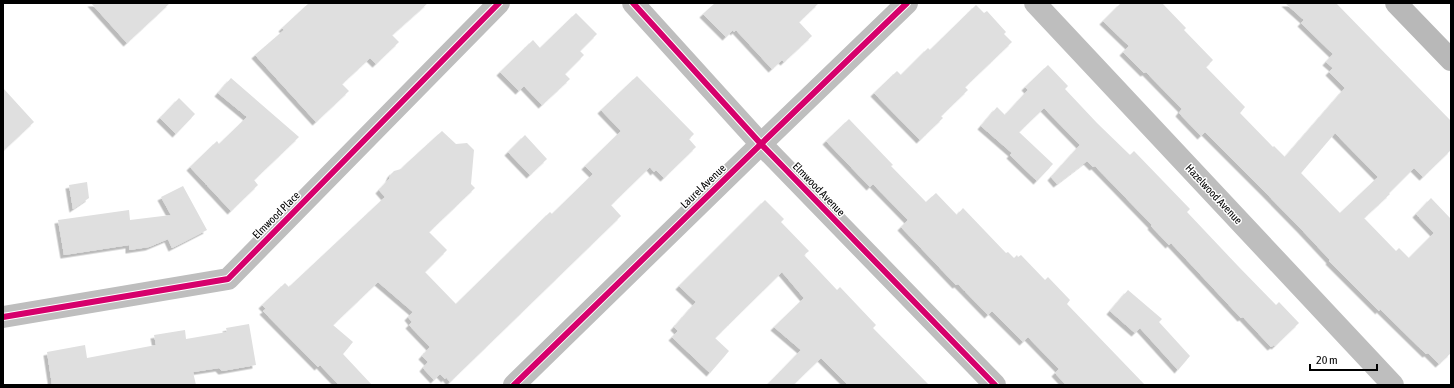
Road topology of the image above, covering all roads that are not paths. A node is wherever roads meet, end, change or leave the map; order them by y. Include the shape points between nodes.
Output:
1 (499, 3) edge
2 (633, 3) edge
3 (907, 3) edge
4 (1035, 3) edge
5 (1396, 3) edge
6 (1451, 60) edge
7 (760, 144) junction
8 (3, 317) edge
9 (514, 385) edge
10 (995, 385) edge
11 (1393, 385) edge

1 - 8 street, Elmwood Place via 228,278
2 - 7 street, Elmwood Avenue
3 - 7 street, Laurel Avenue
4 - 11 street, Hazelwood Avenue
5 - 6 street
7 - 9 street, Laurel Avenue
7 - 10 street, Elmwood Avenue

